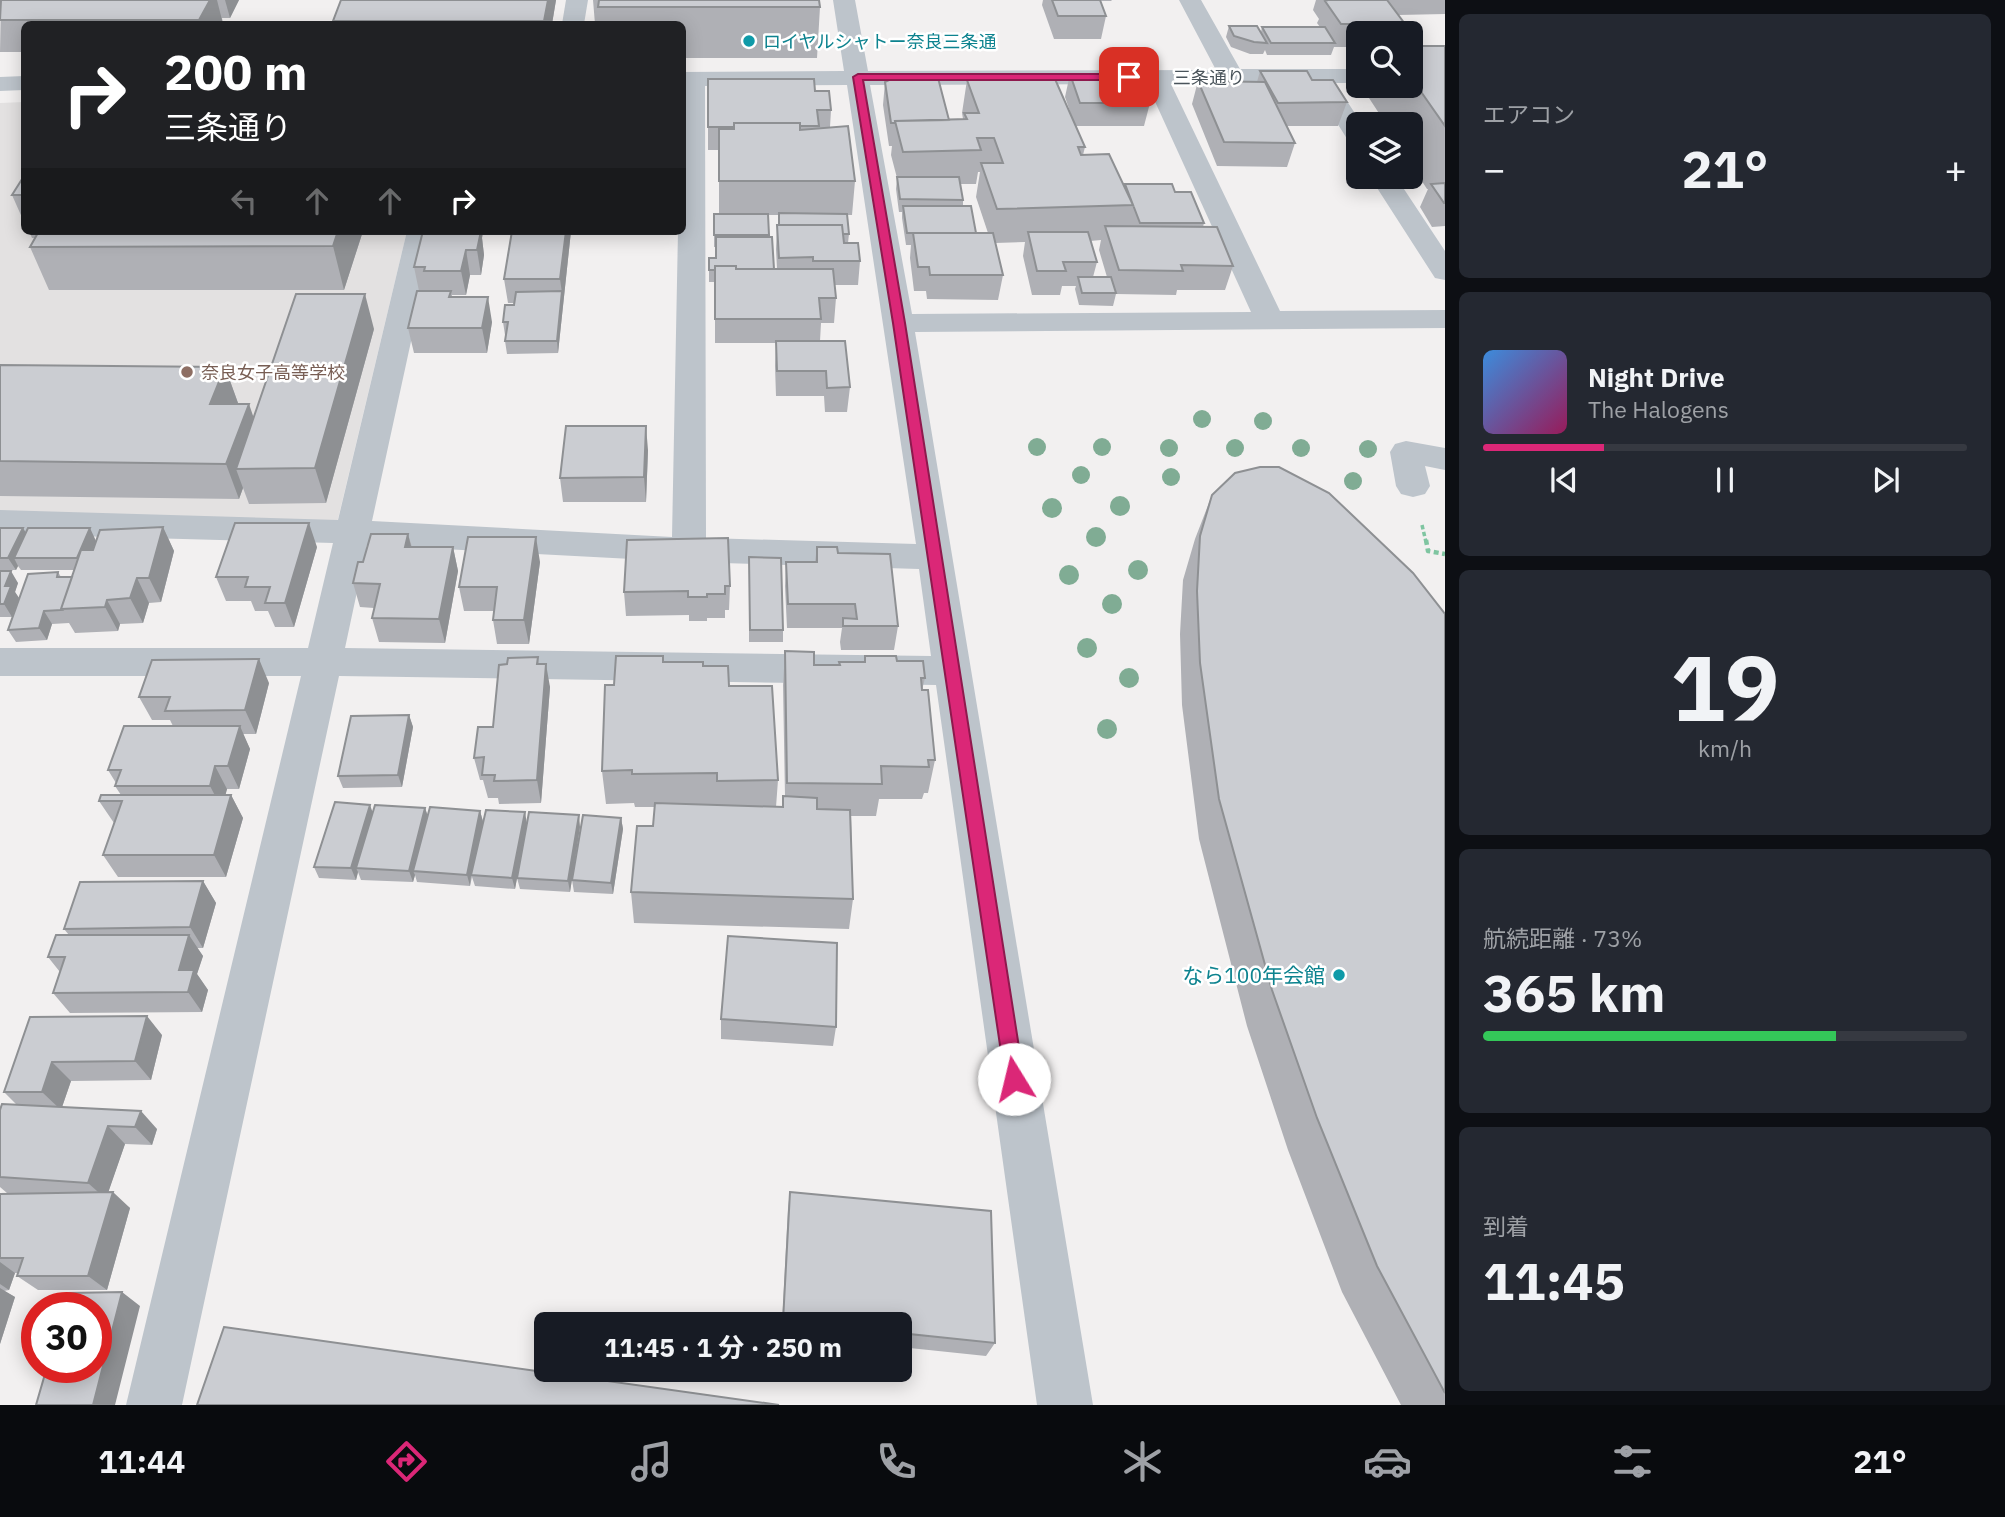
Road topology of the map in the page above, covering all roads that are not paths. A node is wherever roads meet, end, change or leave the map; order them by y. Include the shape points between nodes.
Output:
1 (577, 0) edge
2 (845, 0) edge
3 (1190, 0) edge
4 (574, 21) edge
5 (1319, 76) junction
6 (1346, 76) edge
7 (858, 77) junction
8 (1156, 77) junction
9 (1232, 77) junction
10 (688, 79) edge
11 (0, 83) edge
12 (21, 83) edge
13 (1346, 118) edge
14 (1392, 189) edge
15 (420, 235) edge
16 (1445, 272) edge
17 (1269, 319) junction
18 (1445, 319) edge
19 (899, 323) junction
20 (1445, 459) edge
21 (1413, 486) dead end
22 (0, 522) edge
23 (353, 532) junction
24 (688, 551) junction
25 (934, 557) junction
26 (0, 662) edge
27 (323, 662) junction
28 (951, 671) junction
29 (154, 1405) edge
30 (1065, 1405) edge

1 - 4 street
2 - 7 street
3 - 9 street
5 - 6 street, 三条通り
5 - 9 street, 三条通り
5 - 13 street
7 - 8 street, 三条通り
7 - 10 street, 三条通り
7 - 19 street
8 - 9 street, 三条通り
8 - 17 street
10 - 24 street
11 - 12 street
14 - 16 street
15 - 23 street
17 - 18 street
17 - 19 street
19 - 25 street
20 - 21 street via 1406,452
22 - 23 street
23 - 24 street
23 - 27 street
24 - 25 street
25 - 28 street
26 - 27 street
27 - 28 street
27 - 29 street
28 - 30 street

